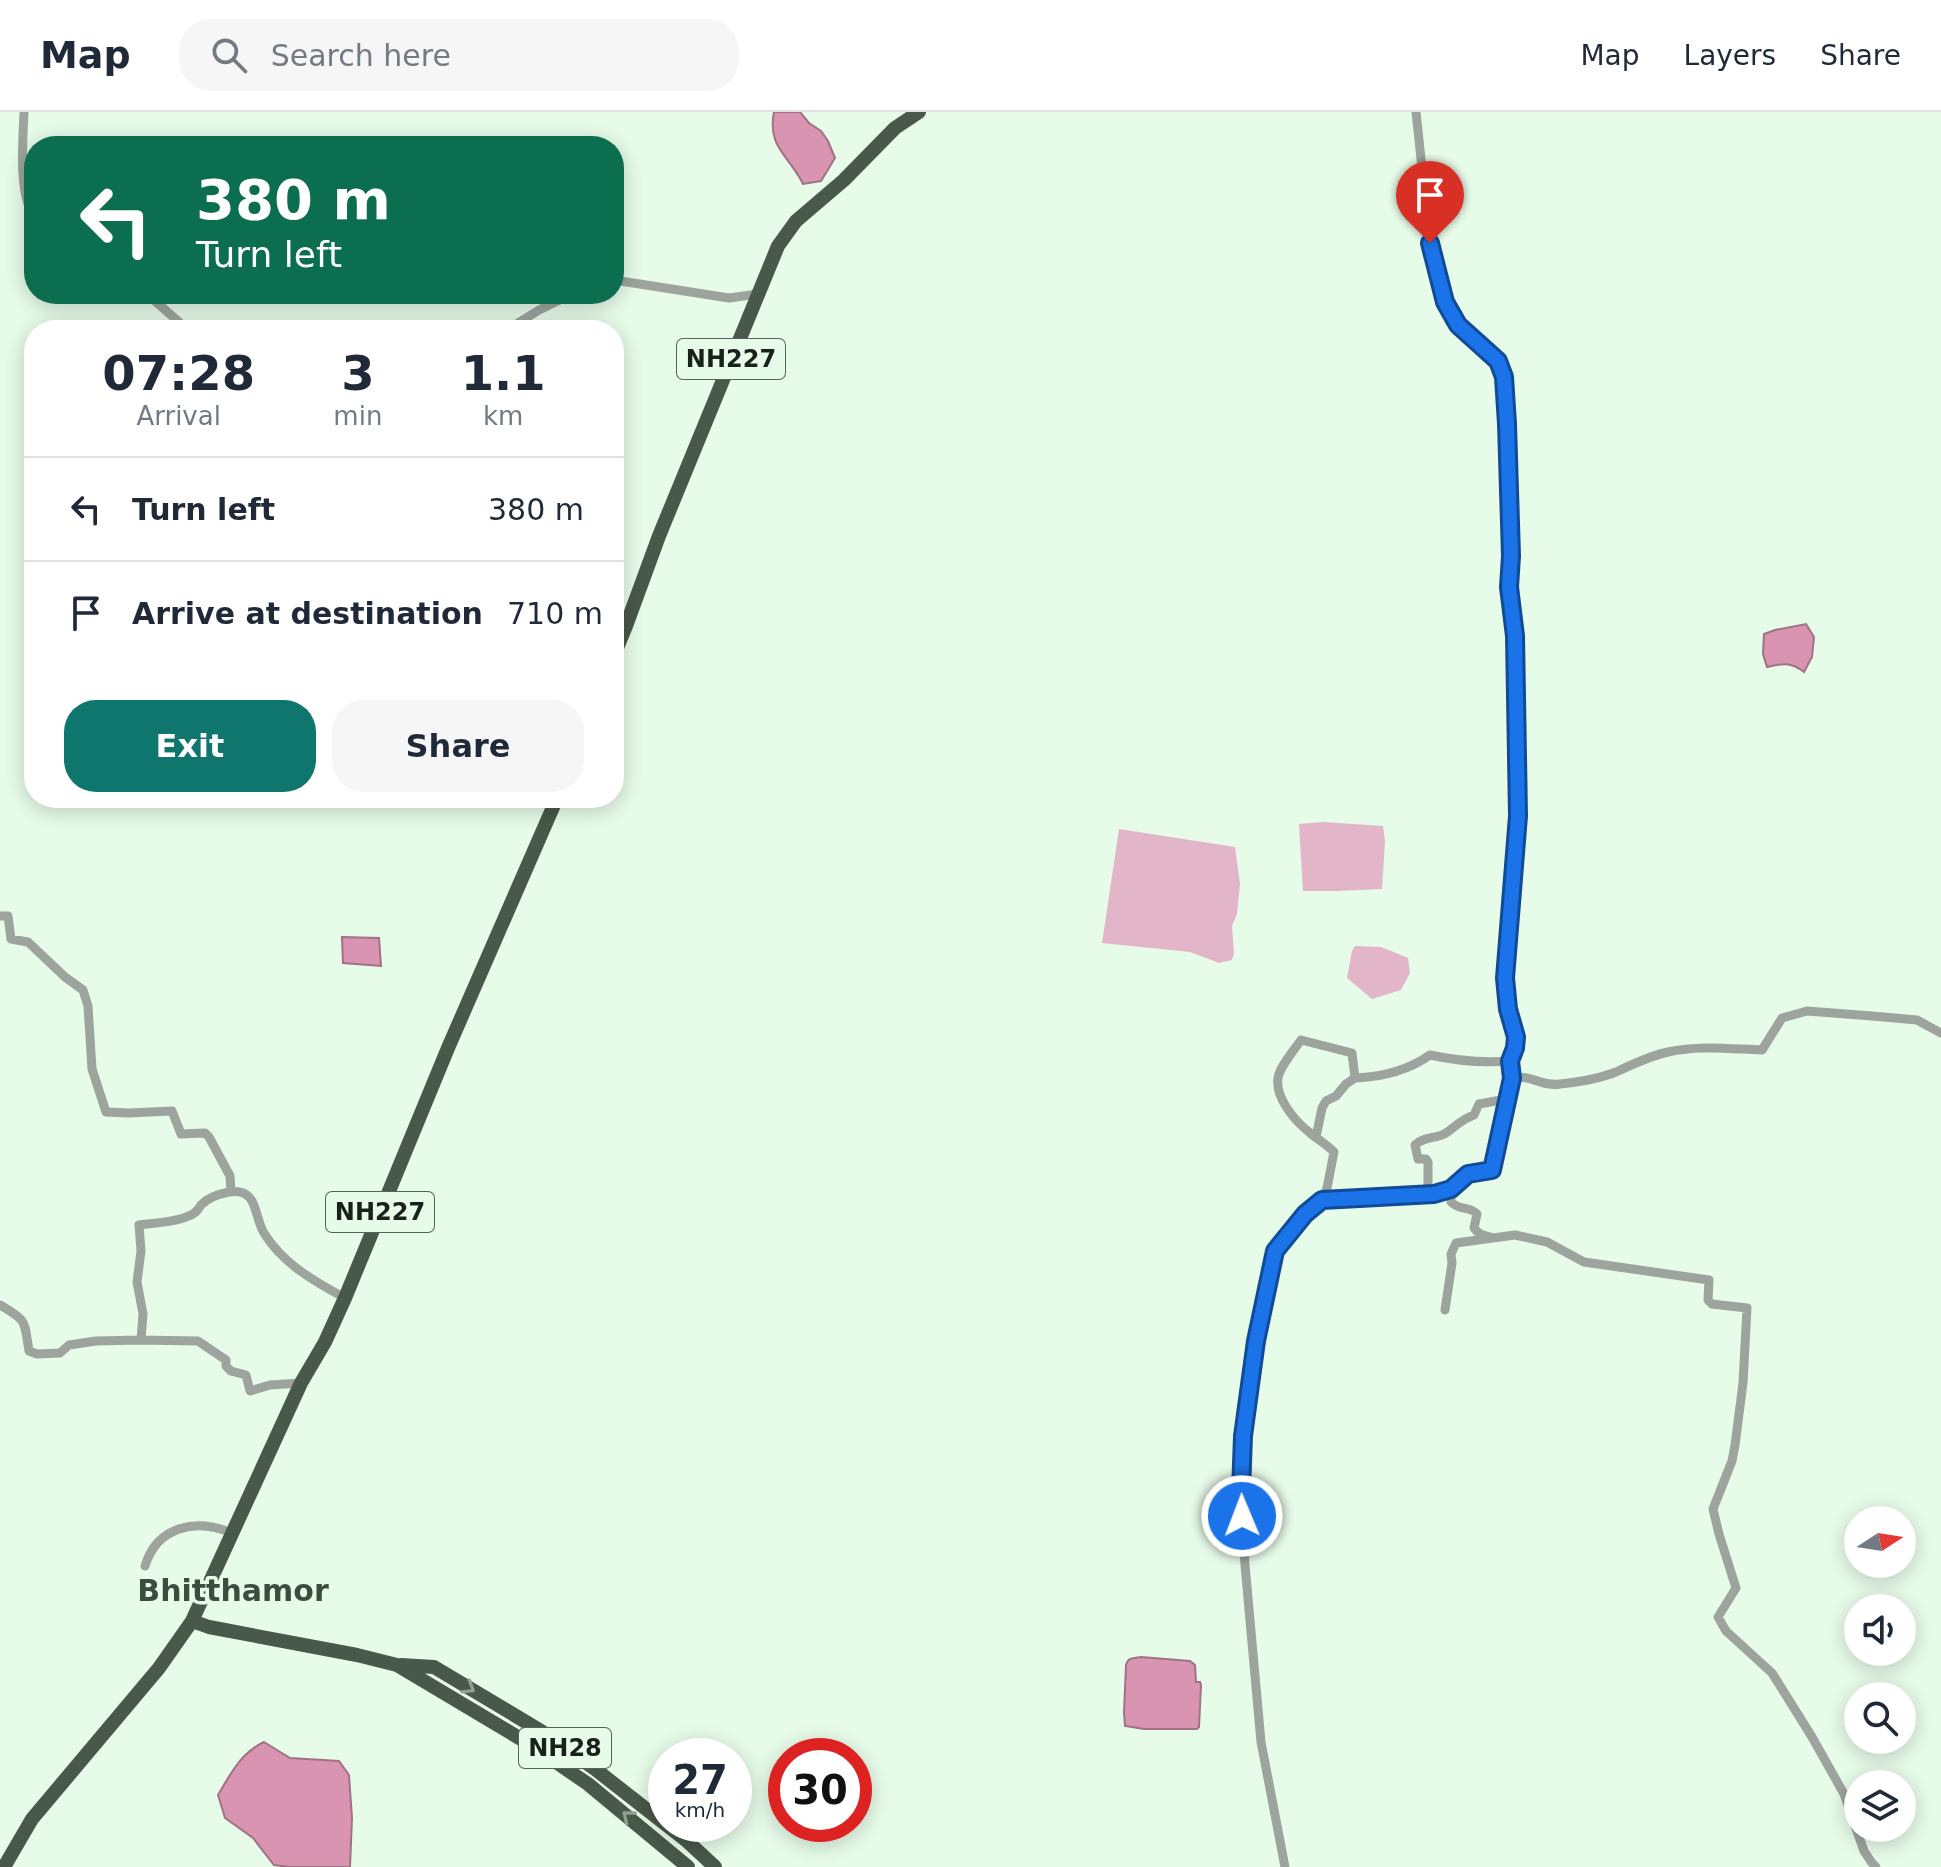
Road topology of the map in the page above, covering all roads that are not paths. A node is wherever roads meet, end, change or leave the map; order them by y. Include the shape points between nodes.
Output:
1 (24, 112) edge
2 (919, 112) edge
3 (1416, 112) edge
4 (24, 136) edge
5 (624, 282) edge
6 (758, 294) junction
7 (158, 304) edge
8 (551, 304) edge
9 (177, 320) edge
10 (523, 320) edge
11 (624, 629) edge
12 (553, 808) edge
13 (0, 916) edge
14 (1941, 1033) edge
15 (1510, 1061) junction
16 (1355, 1078) junction
17 (1512, 1078) junction
18 (1507, 1099) junction
19 (1316, 1137) junction
20 (1451, 1189) junction
21 (231, 1192) junction
22 (1428, 1194) junction
23 (1322, 1200) junction
24 (1496, 1239) junction
25 (345, 1298) junction
26 (0, 1305) edge
27 (1445, 1310) dead end
28 (138, 1340) junction
29 (301, 1383) junction
30 (232, 1533) junction
31 (145, 1566) dead end
32 (192, 1621) junction
33 (397, 1665) junction
34 (541, 1731) junction
35 (531, 1745) junction
36 (4, 1867) edge
37 (688, 1867) edge
38 (715, 1867) edge
39 (1285, 1867) edge
40 (1876, 1867) edge

1 - 4 street
2 - 6 highway, NH227 via 796,221 778,246
3 - 15 street via 1430,243 1445,302 1458,325 1498,361 1504,377 1518,816 1505,978 1516,1037
5 - 6 street via 729,298
6 - 11 highway, NH227
7 - 9 street
8 - 10 street
12 - 25 highway, NH227
13 - 21 street via 8,916 11,939 28,942 83,990 92,1069 106,1112 172,1111 181,1134 209,1137 230,1176
14 - 17 street via 1917,1020 1807,1011 1782,1018 1762,1050 1665,1052 1614,1073 1561,1084
15 - 16 street via 1453,1061 1430,1055 1402,1071
15 - 17 street
16 - 19 street via 1326,1101
16 - 19 street via 1352,1053 1301,1040 1290,1056 1278,1077 1279,1088 1288,1112
17 - 18 street
18 - 20 street via 1492,1170 1468,1174
18 - 22 street via 1479,1104 1474,1115 1446,1134 1418,1141 1418,1159 1428,1162
19 - 23 street via 1334,1152
20 - 22 street
20 - 24 street via 1451,1202 1477,1214 1476,1232
21 - 25 street via 250,1197 261,1229 285,1258
21 - 28 street via 212,1196 195,1213 139,1225 137,1282 143,1314
22 - 23 street
23 - 39 street via 1275,1251 1243,1436 1245,1565 1261,1742
24 - 27 street via 1456,1243
24 - 40 street via 1538,1239 1584,1262 1709,1280 1712,1304 1747,1308 1735,1445 1713,1509 1736,1588 1718,1617 1772,1673 1844,1794 1864,1851
25 - 29 highway, NH227
26 - 28 street via 25,1322 29,1351 37,1354 96,1341
28 - 29 street via 198,1341 226,1360 231,1371 246,1375 250,1391
29 - 30 highway, NH227
30 - 31 street via 188,1525 165,1536 148,1554
30 - 32 highway, NH227
32 - 33 highway, NH28
32 - 36 highway, NH227 via 32,1819
33 -> 34 highway, NH28 via 434,1667
33 - 35 highway, NH28
34 - 35 highway
34 - 38 highway, NH28
37 -> 35 highway, NH28 via 588,1784

